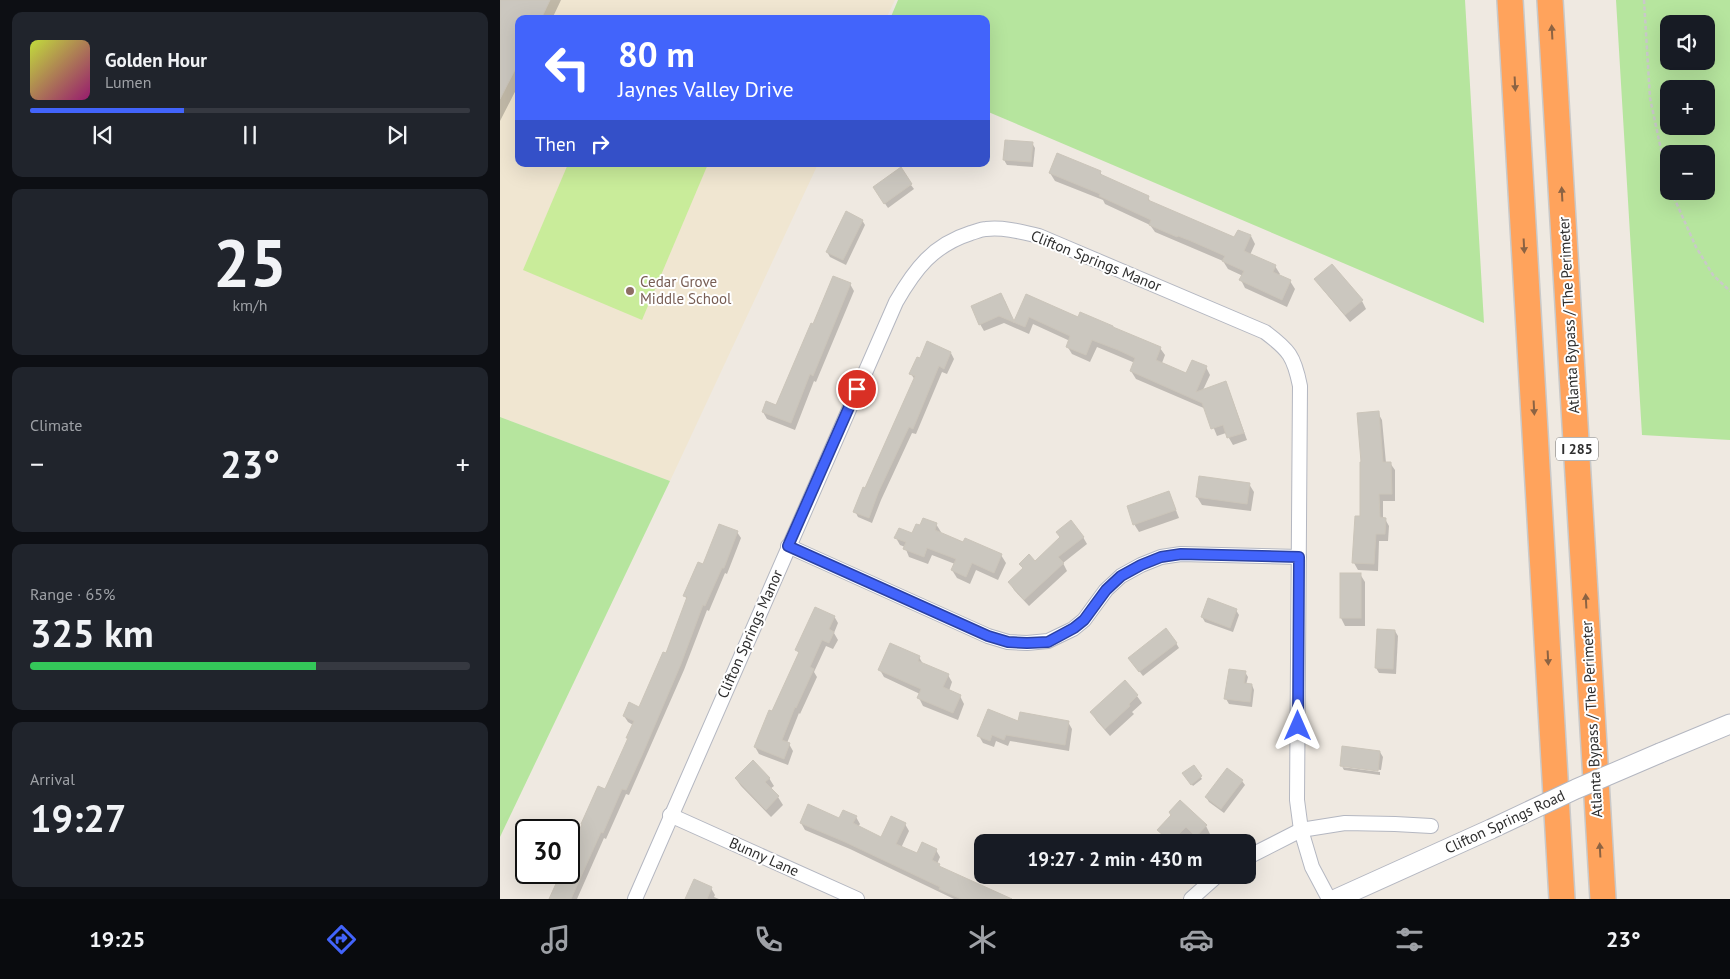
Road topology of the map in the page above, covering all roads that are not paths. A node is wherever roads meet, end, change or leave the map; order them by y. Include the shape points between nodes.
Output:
1 (1510, 0) edge
2 (1550, 0) edge
3 (788, 546) junction
4 (1299, 557) junction
5 (1730, 724) edge
6 (670, 816) junction
7 (1431, 826) dead end
8 (1301, 830) junction
9 (1256, 853) edge
10 (1208, 884) edge
11 (635, 899) edge
12 (857, 899) edge
13 (1190, 899) edge
14 (1329, 899) edge
15 (1336, 899) edge
16 (1562, 899) edge
17 (1603, 899) edge

1 -> 16 highway, I 285
17 -> 2 highway, Atlanta Bypass / The Perimeter / I 285
3 - 4 street via 988,636 1027,643 1048,642 1074,628 1121,576 1161,557 1181,554
3 - 4 street, Clifton Springs Manor via 910,276 928,257 955,238 985,229 1013,229 1065,246 1265,332 1282,345 1295,363 1300,386
3 - 6 street, Clifton Springs Manor
4 - 8 street, Clifton Springs Manor via 1297,800
5 - 15 street, Clifton Springs Road, bridge via 1576,789
6 - 11 street, Clifton Springs Manor
6 - 12 street, Bunny Lane
7 - 8 street via 1345,823
8 - 9 street
8 - 14 street, Clifton Springs Manor via 1312,867
10 - 13 street

